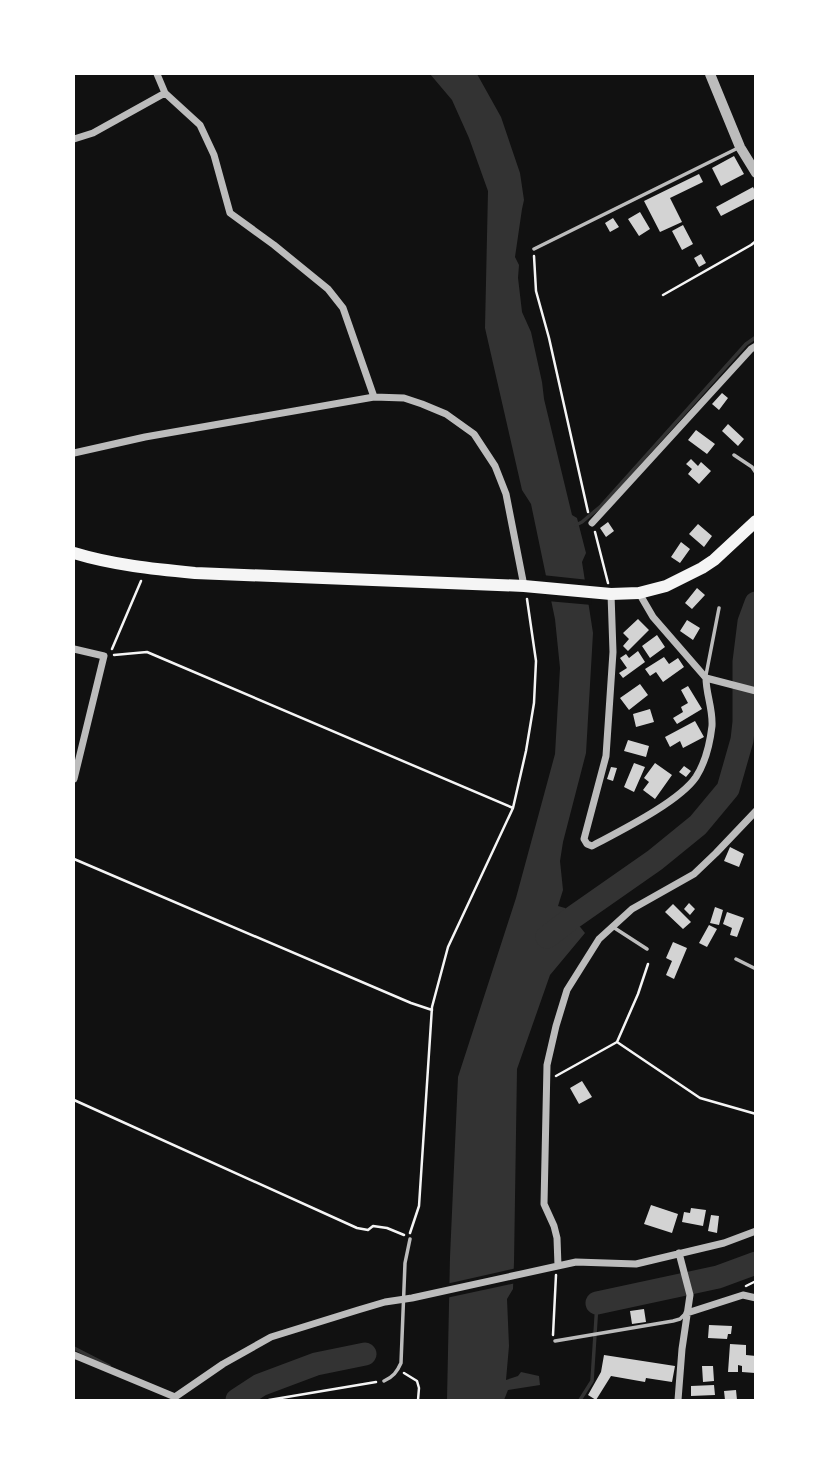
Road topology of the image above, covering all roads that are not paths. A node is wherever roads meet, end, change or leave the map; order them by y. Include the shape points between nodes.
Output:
1 (157, 74) edge
2 (710, 74) edge
3 (165, 93) junction
4 (74, 139) edge
5 (740, 147) junction
6 (755, 173) edge
7 (534, 249) road end
8 (755, 346) edge
9 (374, 397) junction
10 (74, 453) edge
11 (734, 455) dead end
12 (755, 473) edge
13 (755, 521) edge
14 (592, 523) road end
15 (74, 553) edge
16 (527, 586) junction
17 (639, 593) junction
18 (608, 594) junction
19 (719, 608) dead end
20 (74, 649) edge
21 (708, 678) junction
22 (755, 691) edge
23 (74, 779) edge
24 (755, 811) edge
25 (613, 926) junction
26 (647, 949) dead end
27 (736, 959) dead end
28 (755, 969) edge
29 (755, 1231) edge
30 (410, 1239) road end
31 (679, 1253) junction
32 (558, 1266) junction
33 (755, 1298) edge
34 (407, 1299) junction
35 (687, 1312) junction
36 (555, 1341) road end
37 (74, 1355) edge
38 (384, 1381) road end
39 (678, 1401) edge

1 - 3 street
2 - 5 street
3 - 4 street
3 - 9 street via 200,125 214,155 230,213 328,289 343,308
5 - 6 street
5 - 7 lane
8 - 14 street
9 - 10 street
9 - 16 street via 422,404 474,434 506,494
11 - 12 lane
13 - 17 main road via 702,568
15 - 16 main road via 148,569 195,573
16 - 18 main road
17 - 18 main road
17 - 21 street via 653,617
18 - 21 street via 613,652 608,738 584,839 587,844 592,846 659,808 696,777 712,726
19 - 21 lane
20 - 23 street via 104,656
21 - 22 street
24 - 25 street via 694,874 632,909
25 - 26 lane
25 - 32 street via 599,939 567,990 547,1065 544,1204 557,1238
27 - 28 lane
29 - 31 street via 724,1244
30 - 34 lane via 405,1263
31 - 32 street via 636,1264 592,1261
31 - 35 street via 690,1295
32 - 34 street
33 - 35 street via 743,1295
34 - 37 street via 271,1337 175,1396
34 - 38 lane via 401,1363 392,1378
35 - 36 lane via 673,1321
35 - 39 street

